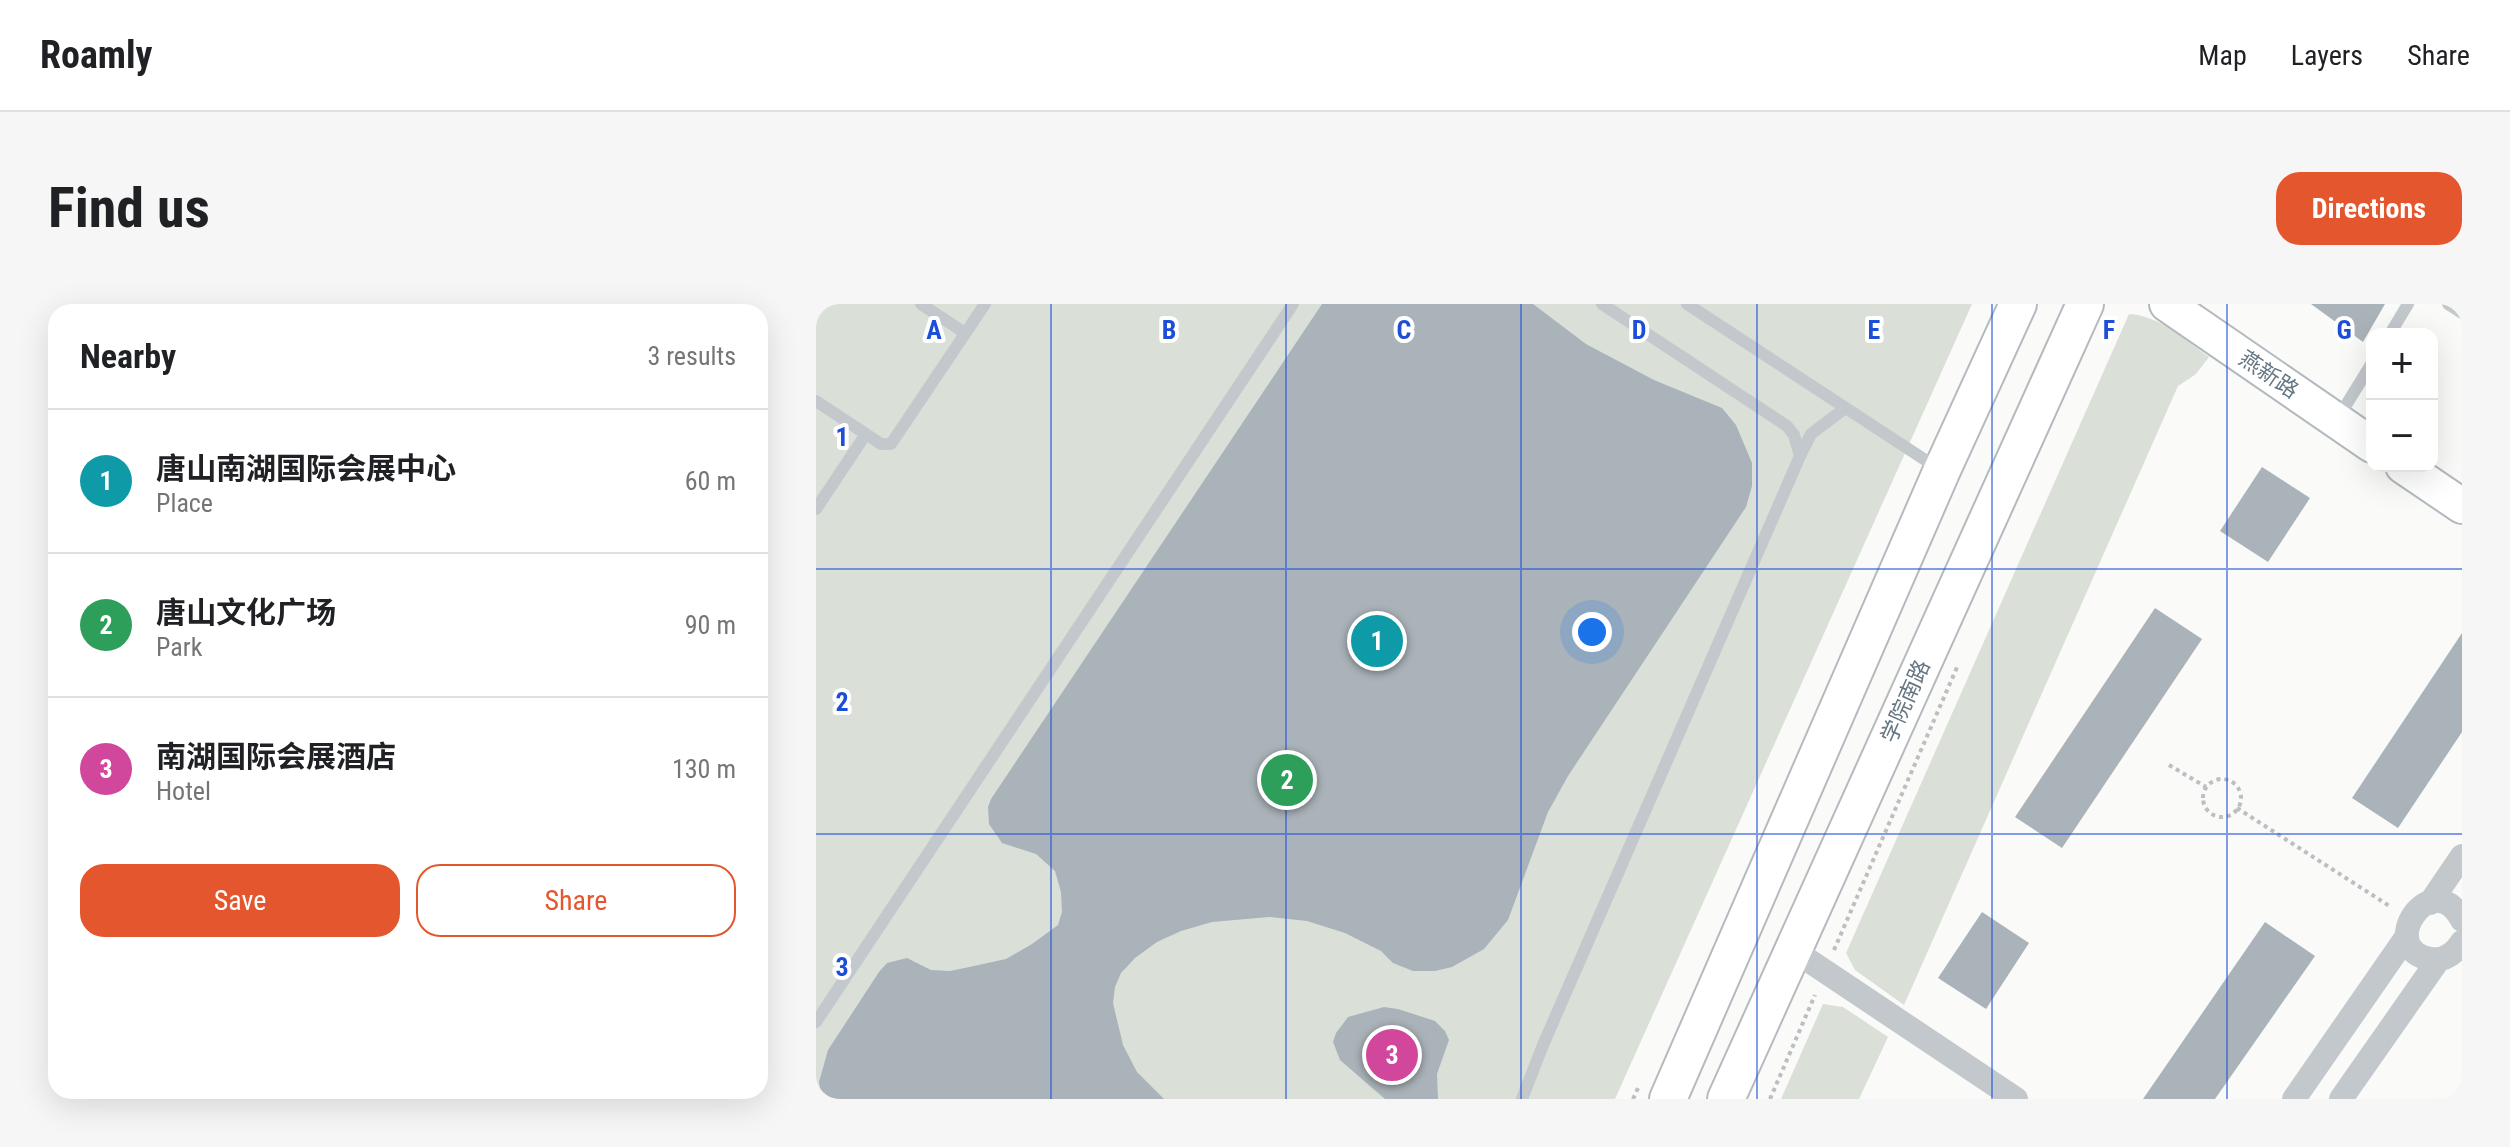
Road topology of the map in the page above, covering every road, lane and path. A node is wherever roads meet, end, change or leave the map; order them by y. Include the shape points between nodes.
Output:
1 (921, 304) edge
2 (985, 304) edge
3 (1293, 304) edge
4 (1602, 304) edge
5 (1687, 304) edge
6 (2018, 304) edge
7 (2085, 304) edge
8 (2167, 304) edge
9 (2408, 304) edge
10 (2448, 304) edge
11 (2462, 313) edge
12 (2394, 328) edge
13 (965, 333) junction
14 (2366, 372) edge
15 (816, 401) edge
16 (1844, 409) junction
17 (2336, 420) junction
18 (866, 434) junction
19 (2366, 441) edge
20 (1800, 456) junction
21 (1942, 470) junction
22 (2412, 472) edge
23 (2462, 506) edge
24 (816, 509) edge
25 (1963, 653) dead end
26 (2169, 765) dead end
27 (2206, 787) junction
28 (2237, 808) junction
29 (2462, 856) edge
30 (2430, 903) junction
31 (2461, 917) edge
32 (2408, 927) junction
33 (2462, 942) edge
34 (1793, 950) junction
35 (2439, 959) junction
36 (1825, 971) junction
37 (816, 1022) edge
38 (1522, 1099) edge
39 (1668, 1099) edge
40 (1726, 1099) edge
41 (1770, 1099) edge
42 (2016, 1099) edge
43 (2294, 1099) edge
44 (2341, 1099) edge

1 - 13 lane
2 - 13 lane
3 - 37 lane
4 - 20 lane via 1787,426
5 - 16 lane
6 - 21 main road
7 - 34 main road, 学院南路
8 - 17 street, 燕新路
9 - 12 lane
10 - 11 lane
13 - 18 lane via 891,444
14 - 17 lane
15 - 18 lane
16 - 20 lane via 1811,434
16 - 21 lane
17 - 19 street, 燕新路
18 - 24 lane
20 - 38 lane
21 - 39 main road
22 - 23 street
25 - 36 path
26 - 27 path
27 - 28 path via 2203,801 2209,812 2227,816
27 - 28 path via 2220,779 2232,781 2240,791
28 - 32 path
29 - 30 street
30 - 31 street via 2447,904
30 - 32 street via 2415,911
32 - 35 street via 2415,951
32 - 43 street
33 - 35 street
34 - 36 street
34 - 40 main road, 学院南路
35 - 44 street
36 - 41 path
36 - 42 street

